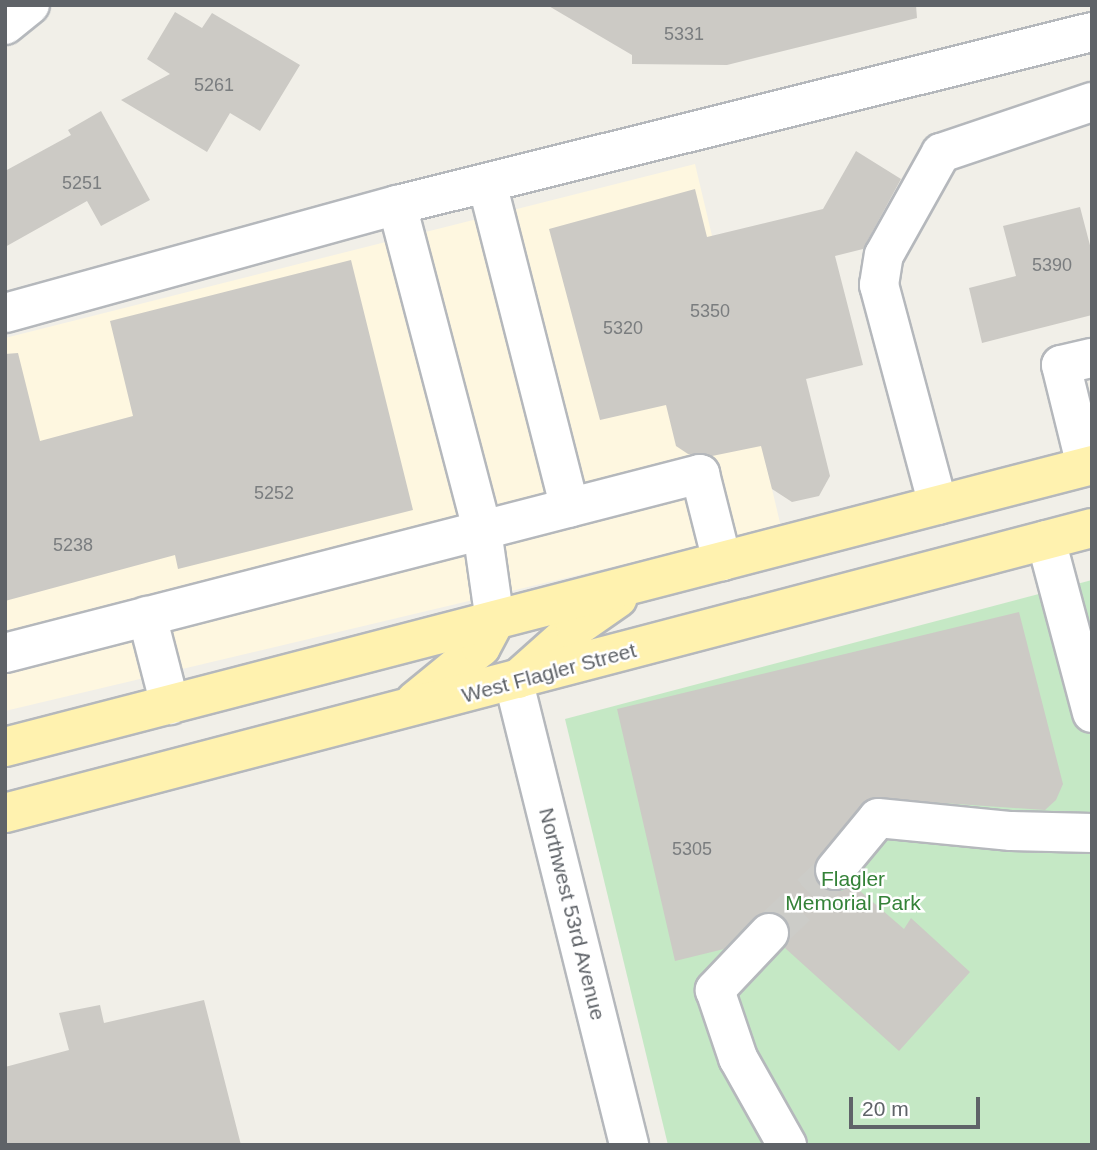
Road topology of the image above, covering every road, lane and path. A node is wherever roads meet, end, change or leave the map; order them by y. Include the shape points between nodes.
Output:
1 (30, 5) edge
2 (5, 25) edge
3 (1092, 32) edge
4 (1092, 103) edge
5 (487, 183) junction
6 (397, 205) junction
7 (5, 313) edge
8 (1092, 358) edge
9 (1089, 466) edge
10 (1031, 481) junction
11 (938, 505) junction
12 (570, 508) junction
13 (1092, 528) edge
14 (482, 530) junction
15 (1046, 540) junction
16 (722, 561) junction
17 (640, 583) junction
18 (147, 616) junction
19 (495, 621) junction
20 (5, 653) edge
21 (514, 683) junction
22 (170, 705) junction
23 (402, 710) junction
24 (1092, 713) edge
25 (5, 747) edge
26 (5, 813) edge
27 (1092, 833) edge
28 (835, 870) tunnel mouth
29 (769, 933) tunnel mouth
30 (629, 1145) edge
31 (787, 1145) edge

1 - 2 street
3 - 5 street
4 - 11 street via 941,153 884,255 879,285
5 - 6 street
5 - 12 street
6 - 7 street
6 - 14 street
8 - 9 street via 1061,365
9 - 10 main road
10 - 11 main road
10 - 15 main road
11 - 16 main road
12 - 14 street
12 - 16 street via 700,474
13 - 15 main road, West Flagler Street
14 - 18 street
14 - 19 street
15 - 21 main road, West Flagler Street
15 - 24 street
16 - 17 main road
17 - 19 main road
17 - 21 main road via 575,628
18 - 20 street
18 - 22 street
19 - 22 main road
19 - 23 main road via 481,647 461,667
21 - 23 main road, West Flagler Street
21 - 30 street, Northwest 53rd Avenue
22 - 25 main road
23 - 26 main road, West Flagler Street
27 - 28 street via 1011,831 878,818
29 - 31 street via 715,990 738,1058

